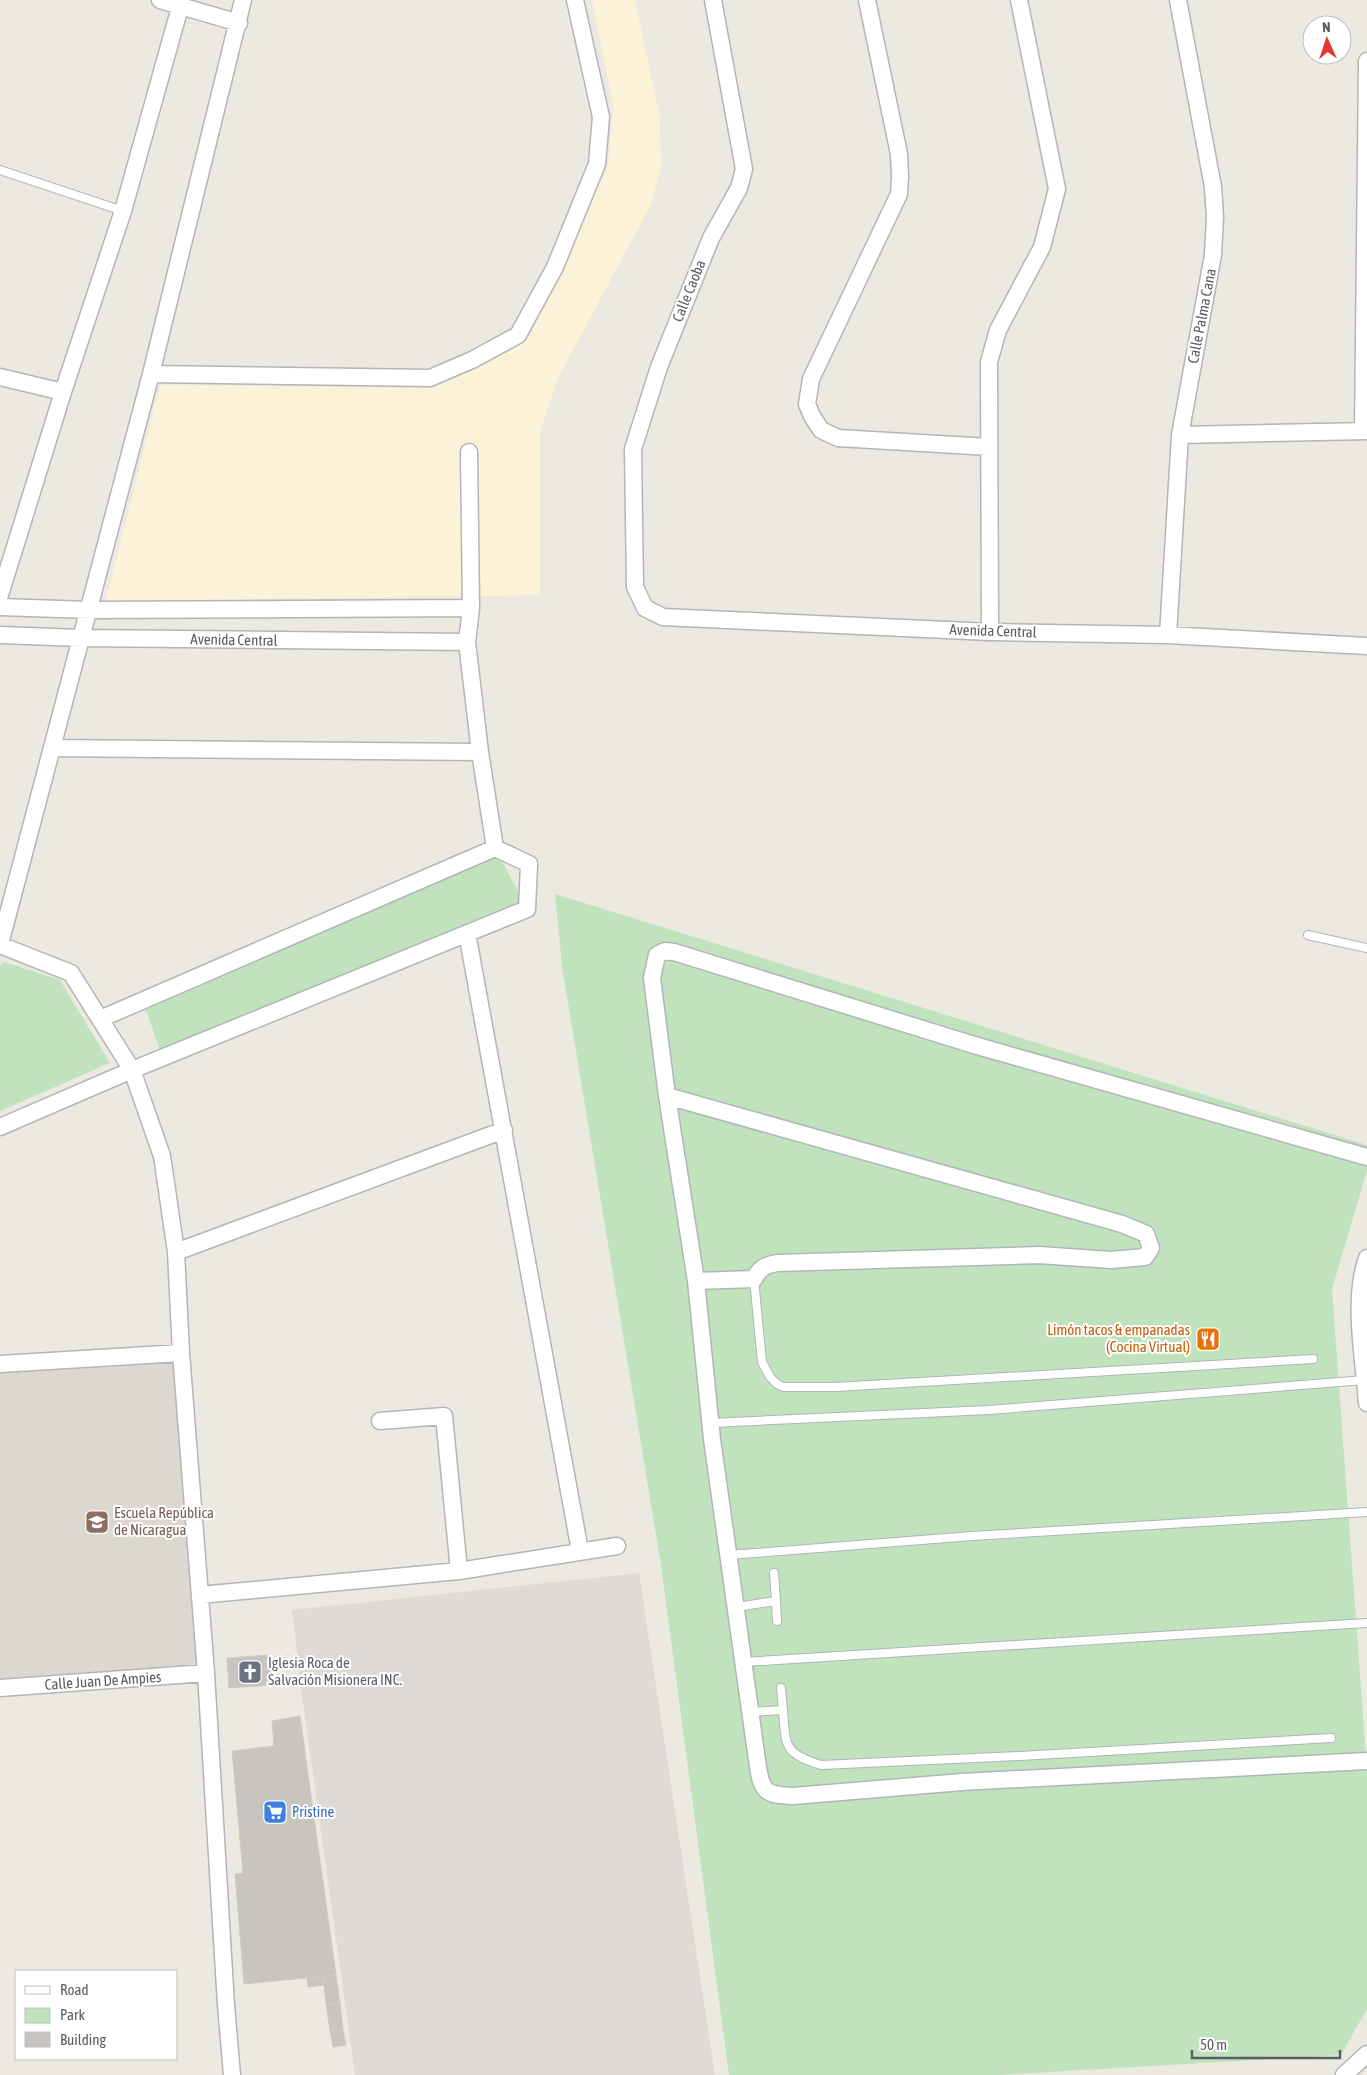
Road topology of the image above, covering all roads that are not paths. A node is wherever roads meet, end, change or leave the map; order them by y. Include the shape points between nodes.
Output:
1 (160, 0) edge
2 (243, 0) edge
3 (575, 0) edge
4 (713, 0) edge
5 (867, 0) edge
6 (1019, 0) edge
7 (1178, 0) edge
8 (181, 3) edge
9 (239, 23) junction
10 (1367, 61) edge
11 (0, 170) edge
12 (123, 210) junction
13 (151, 374) junction
14 (0, 376) edge
15 (63, 392) junction
16 (1365, 431) edge
17 (1180, 435) junction
18 (989, 447) junction
19 (469, 452) dead end
20 (635, 587) joint
21 (0, 595) edge
22 (0, 607) edge
23 (472, 608) junction
24 (88, 610) junction
25 (990, 632) junction
26 (0, 635) edge
27 (1168, 635) junction
28 (81, 638) junction
29 (467, 642) junction
30 (1367, 646) edge
31 (52, 748) junction
32 (480, 752) junction
33 (495, 848) junction
34 (467, 933) junction
35 (1308, 934) dead end
36 (0, 944) edge
37 (1367, 948) edge
38 (100, 1019) junction
39 (132, 1070) junction
40 (667, 1096) junction
41 (0, 1127) edge
42 (504, 1130) junction
43 (1367, 1157) edge
44 (176, 1252) junction
45 (1367, 1258) edge
46 (754, 1279) junction
47 (696, 1281) junction
48 (181, 1352) junction
49 (1313, 1359) dead end
50 (0, 1364) edge
51 (1365, 1380) junction
52 (1367, 1403) edge
53 (380, 1421) dead end
54 (711, 1423) junction
55 (1367, 1512) edge
56 (617, 1546) dead end
57 (580, 1551) junction
58 (729, 1555) junction
59 (459, 1571) junction
60 (774, 1573) dead end
61 (200, 1595) junction
62 (776, 1600) junction
63 (736, 1606) junction
64 (777, 1622) dead end
65 (1367, 1623) edge
66 (744, 1662) junction
67 (206, 1673) junction
68 (0, 1688) edge
69 (781, 1688) dead end
70 (783, 1710) junction
71 (750, 1712) junction
72 (1331, 1738) dead end
73 (1367, 1761) edge
74 (1367, 2054) edge
75 (232, 2075) edge
76 (1344, 2075) edge

1 - 8 street
2 - 9 street
3 - 13 street via 601,117 596,164 555,267 518,334 472,360 430,378
4 - 20 street, Calle Caoba via 744,169 739,188 711,238 663,358 633,449
5 - 18 street via 899,154 898,194 823,350 811,379 807,404 821,430 838,438
6 - 18 street via 1057,190 1042,247 998,330 989,362
7 - 17 street, Calle Palma Cana via 1213,187 1215,217 1213,255
8 - 9 street
8 - 12 street
9 - 13 street
10 - 16 street
11 - 12 lane
12 - 15 street
13 - 24 street
14 - 15 street
15 - 21 street
16 - 17 street
17 - 27 street, Calle Palma Cana
18 - 25 street
19 - 23 street
20 - 25 street, Avenida Central via 645,608 663,617
22 - 24 street
23 - 24 street
23 - 29 street
24 - 28 street
25 - 27 street, Avenida Central
26 - 28 street, Avenida Central
27 - 30 street, Avenida Central
28 - 29 street, Avenida Central
28 - 31 street
29 - 32 street
31 - 32 street
31 - 36 street
32 - 33 street
33 - 34 street via 529,864 527,909
33 - 38 street
34 - 39 street
34 - 42 street
35 - 37 lane
36 - 38 street via 71,973
38 - 39 street
39 - 41 street
39 - 44 street via 162,1156
40 - 43 street via 652,978 657,955 665,951 974,1045
40 - 46 street via 1122,1224 1146,1234 1151,1248 1145,1257 1110,1260 1039,1255 777,1263 766,1265
40 - 47 street
42 - 44 street
42 - 57 street
44 - 48 street
45 - 51 street via 1360,1308
46 - 47 street
46 - 49 lane via 762,1362 770,1377 783,1387 836,1387
47 - 54 street
48 - 50 street
48 - 61 street
51 - 52 street
51 - 54 lane via 989,1410
53 - 59 street via 444,1416
54 - 58 street
55 - 58 lane via 972,1536
56 - 57 street
57 - 59 street
58 - 63 street
59 - 61 street
60 - 62 lane
61 - 67 street
62 - 63 lane
62 - 64 lane
63 - 66 street
65 - 66 lane
66 - 71 street
67 - 68 street, Calle Juan De Ampies
67 - 75 street
69 - 70 lane
70 - 71 lane
70 - 72 lane via 788,1749 805,1760 821,1764
71 - 73 street via 760,1783 764,1790 776,1795
74 - 76 street

